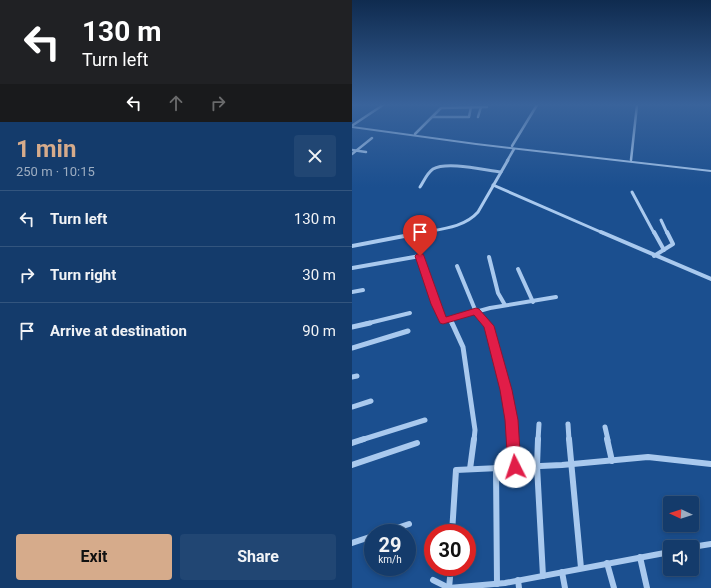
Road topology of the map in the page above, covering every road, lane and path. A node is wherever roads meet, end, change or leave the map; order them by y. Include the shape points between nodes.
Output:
1 (400, 132) edge
2 (403, 132) edge
3 (522, 132) edge
4 (634, 132) edge
5 (415, 134) joint
6 (372, 138) dead end
7 (448, 139) junction
8 (513, 148) junction
9 (352, 150) edge
10 (356, 151) junction
11 (366, 152) dead end
12 (352, 154) edge
13 (631, 160) junction
14 (711, 170) edge
15 (501, 172) junction
16 (493, 186) junction
17 (420, 187) dead end
18 (632, 192) dead end
19 (660, 220) dead end
20 (352, 246) edge
21 (664, 250) junction
22 (654, 256) junction
23 (489, 257) dead end
24 (457, 266) dead end
25 (352, 268) edge
26 (518, 269) dead end
27 (711, 279) edge
28 (363, 290) dead end
29 (352, 292) edge
30 (556, 297) dead end
31 (533, 302) junction
32 (505, 305) junction
33 (476, 312) junction
34 (410, 313) dead end
35 (450, 319) junction
36 (352, 327) edge
37 (408, 331) dead end
38 (352, 348) edge
39 (371, 401) dead end
40 (352, 407) edge
41 (425, 420) dead end
42 (539, 424) dead end
43 (568, 424) dead end
44 (605, 427) dead end
45 (417, 443) dead end
46 (352, 444) edge
47 (612, 461) junction
48 (572, 464) junction
49 (711, 464) edge
50 (352, 465) edge
51 (538, 466) junction
52 (515, 467) junction
53 (496, 468) junction
54 (470, 469) junction
55 (453, 524) edge
56 (364, 539) edge
57 (352, 543) edge
58 (711, 544) edge
59 (699, 546) edge
60 (663, 553) edge
61 (640, 557) junction
62 (607, 563) junction
63 (581, 568) junction
64 (562, 572) junction
65 (450, 576) edge
66 (543, 576) junction
67 (433, 580) dead end
68 (497, 584) junction
69 (518, 584) edge
70 (468, 587) edge
71 (449, 588) edge
72 (565, 588) edge
73 (614, 588) edge
74 (647, 588) edge

1 - 7 street
2 - 5 street
3 - 8 street
4 - 13 street
5 - 7 street
6 - 10 street
7 - 8 street
8 - 13 street
8 - 14 street
8 - 15 street
9 - 10 street
10 - 11 street
10 - 12 street
13 - 14 street
15 - 16 street
15 - 17 street via 437,168 429,172
16 - 20 street via 478,212 466,222
16 - 22 street
18 - 21 street
19 - 21 street via 673,244
21 - 22 street
22 - 27 street
23 - 32 street via 498,293
24 - 33 street
25 - 35 street via 420,256 443,321
26 - 31 street
28 - 29 street
30 - 31 street
31 - 32 street
32 - 33 street
33 - 35 street
33 - 52 street via 489,326 498,357 512,420
34 - 36 street
35 - 54 street via 463,347 472,407 475,430
37 - 38 street
39 - 40 street
41 - 46 street
42 - 51 street
43 - 48 street
44 - 47 street
45 - 50 street
47 - 48 street
47 - 49 street via 648,457
48 - 51 street
48 - 63 street
51 - 52 street
51 - 66 street
52 - 53 street
53 - 54 street
53 - 68 street
54 - 55 street via 456,470
56 - 57 street
58 - 59 street
60 - 61 street
61 - 62 street
61 - 74 street
62 - 63 street
62 - 73 street
63 - 64 street
64 - 66 street
64 - 72 street
65 - 71 street
66 - 69 street
67 - 71 street
68 - 69 street
68 - 70 street
70 - 71 street

